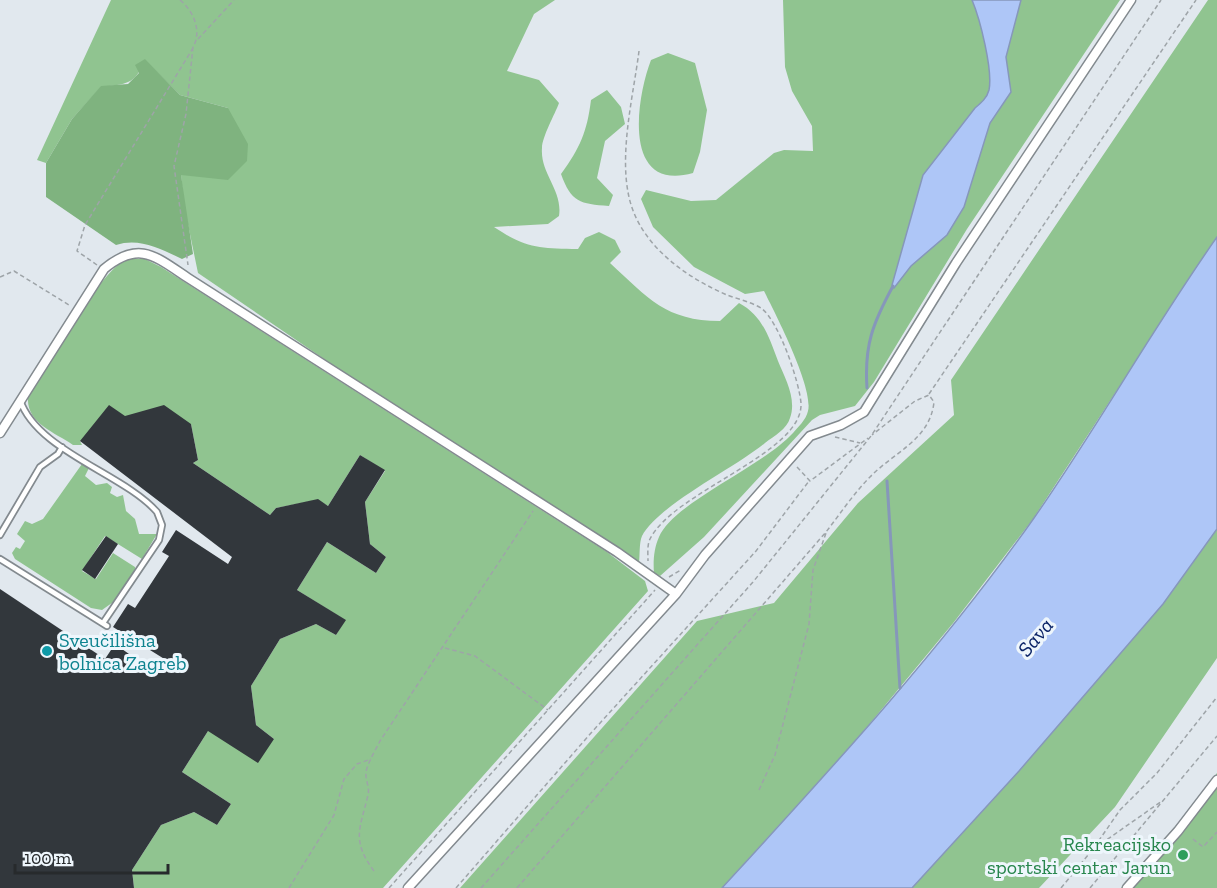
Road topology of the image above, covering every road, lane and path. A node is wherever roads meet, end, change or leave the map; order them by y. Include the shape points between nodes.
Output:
1 (180, 0) edge
2 (234, 0) edge
3 (1131, 0) edge
4 (1161, 0) edge
5 (1196, 0) edge
6 (198, 39) junction
7 (193, 47) junction
8 (639, 51) dead end
9 (104, 270) junction
10 (0, 277) edge
11 (188, 278) junction
12 (77, 310) junction
13 (929, 395) junction
14 (20, 400) junction
15 (818, 432) junction
16 (0, 433) edge
17 (871, 436) junction
18 (861, 444) junction
19 (62, 447) junction
20 (792, 455) junction
21 (810, 481) junction
22 (539, 502) junction
23 (826, 532) junction
24 (0, 535) edge
25 (0, 559) edge
26 (648, 574) junction
27 (656, 590) dead end
28 (676, 594) junction
29 (444, 647) junction
30 (1217, 697) edge
31 (548, 710) junction
32 (1217, 736) edge
33 (372, 758) junction
34 (1217, 780) edge
35 (759, 790) dead end
36 (1165, 798) junction
37 (1217, 832) edge
38 (1193, 839) dead end
39 (1093, 849) junction
40 (374, 871) dead end
41 (289, 888) edge
42 (389, 888) edge
43 (408, 888) edge
44 (456, 888) edge
45 (481, 888) edge
46 (516, 888) edge
47 (1061, 888) edge
48 (1090, 888) edge
49 (1127, 888) edge

1 - 6 path via 194,18
2 - 6 path
3 - 15 street via 956,262 864,412
4 - 17 path
5 - 13 path
6 - 7 path
7 - 9 path via 85,225 76,251
7 - 11 path via 186,114 174,166
8 - 26 path via 625,166 634,213 656,247 686,274 769,315 798,380 801,406 798,417 775,444 746,467 699,492 661,523 649,541
9 - 11 street via 131,252 163,261
9 - 12 street
10 - 12 path via 14,271
11 - 22 street
12 - 14 street
13 - 17 path via 915,401
13 - 23 path via 934,402 933,419 910,445 870,477
14 - 16 street
14 - 19 lane via 28,418
15 - 18 path
15 - 20 street
17 - 18 path
17 - 45 path via 753,582
18 - 21 path
19 - 24 lane via 40,467
19 - 25 lane via 152,506 162,525 152,553 105,625
20 - 21 path via 798,469
20 - 28 street
21 - 44 path via 756,551
22 - 26 street
22 - 29 path
23 - 35 path via 813,570 809,624 775,755
23 - 46 path
26 - 28 street
27 - 31 path
28 - 43 street
29 - 31 path via 475,656
29 - 33 path
30 - 39 path via 1157,773 1120,810
31 - 42 path
32 - 36 path
33 - 40 path via 366,774 369,787 358,826 358,843
33 - 41 path via 357,764 344,779 334,815
34 - 49 street
36 - 39 path
36 - 48 path
37 - 38 path via 1203,847
39 - 47 path

